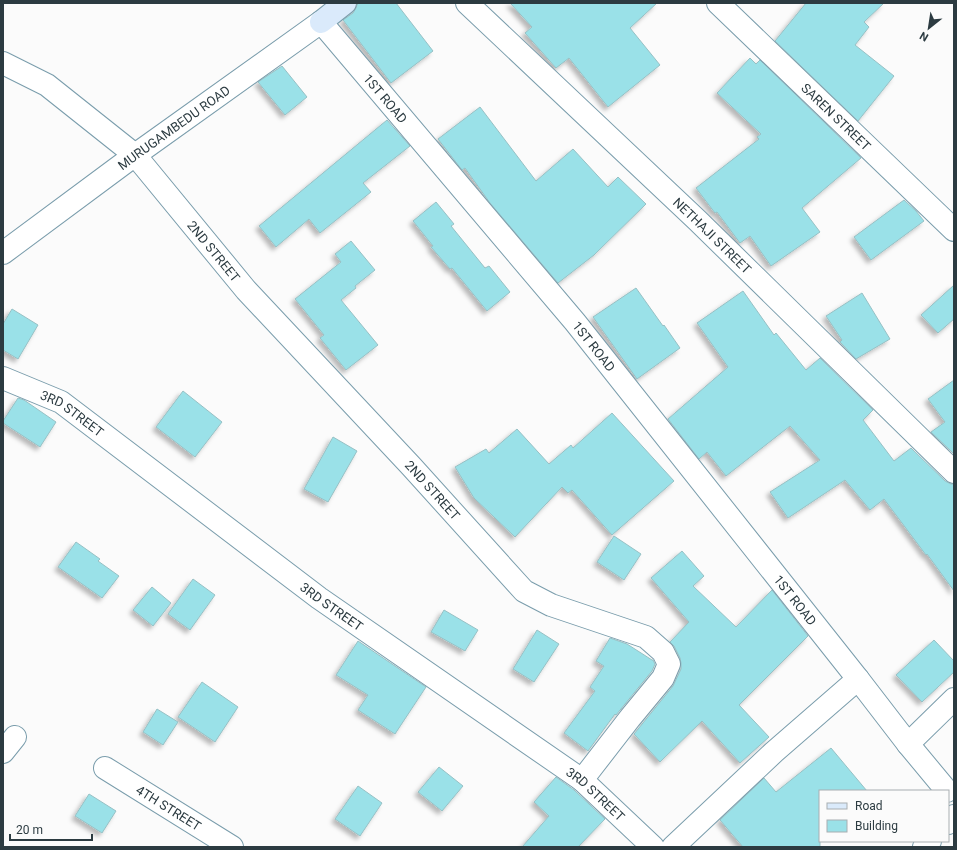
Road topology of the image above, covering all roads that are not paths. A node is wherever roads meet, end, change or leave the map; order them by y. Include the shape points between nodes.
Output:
1 (345, 3) edge
2 (467, 3) edge
3 (718, 3) edge
4 (321, 22) junction
5 (3, 63) edge
6 (134, 156) junction
7 (954, 230) edge
8 (3, 253) edge
9 (3, 378) edge
10 (954, 472) edge
11 (858, 679) junction
12 (954, 699) edge
13 (908, 744) junction
14 (105, 768) dead end
15 (582, 780) junction
16 (947, 790) edge
17 (232, 847) edge
18 (653, 847) edge
19 (673, 847) edge

1 - 4 street, MURUGAMBEDU ROAD
2 - 10 street, NETHAJI STREET via 692,215
3 - 7 street, SAREN STREET
4 - 6 street, MURUGAMBEDU ROAD
4 - 11 street, 1ST ROAD via 575,322
5 - 6 street, 2ND STREET via 48,85
6 - 8 street, MURUGAMBEDU ROAD
6 - 15 street, 2ND STREET via 246,290 524,591 551,605 646,637 663,652 669,664 663,678
9 - 15 street, 3RD STREET via 61,402 319,598
11 - 13 street, 1ST ROAD
11 - 19 street via 774,752
12 - 13 street
13 - 16 street, 1ST ROAD
14 - 17 street, 4TH STREET
15 - 18 street, 3RD STREET

